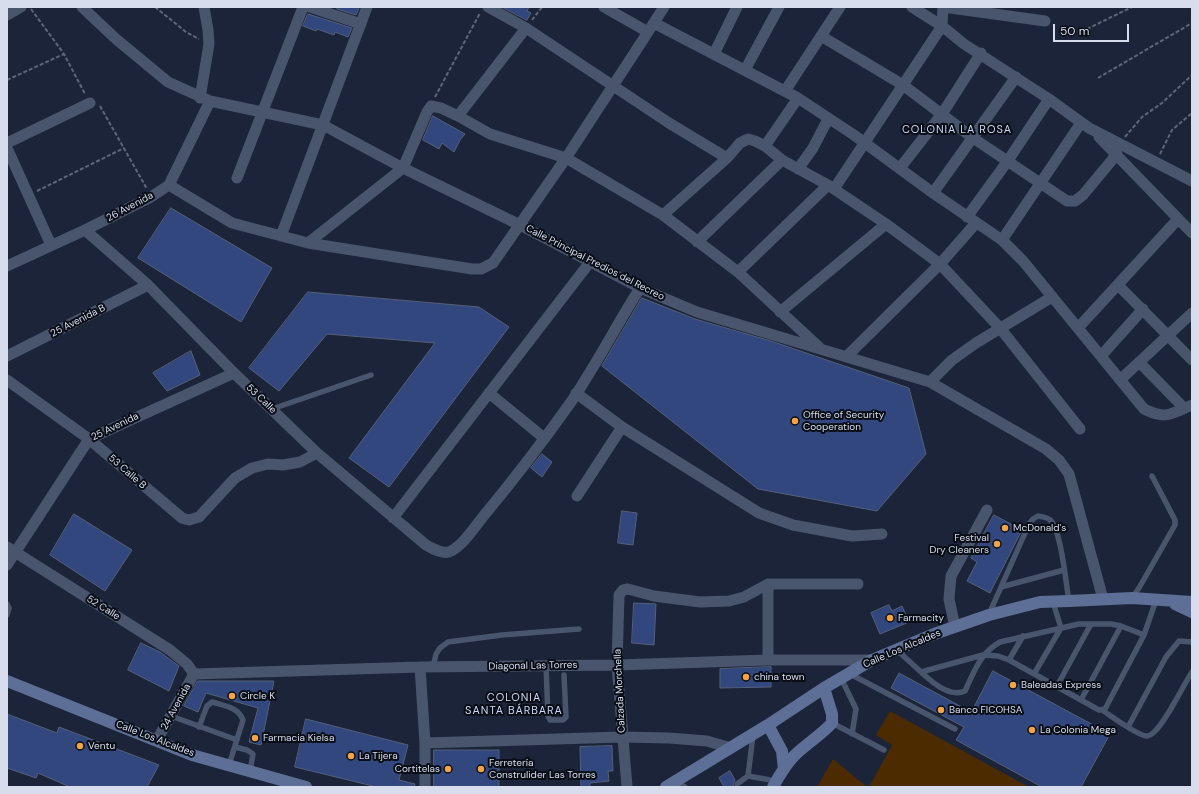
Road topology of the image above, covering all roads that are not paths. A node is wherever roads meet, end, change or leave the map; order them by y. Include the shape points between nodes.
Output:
1 (21, 7) edge
2 (82, 7) edge
3 (204, 7) edge
4 (303, 7) edge
5 (310, 7) edge
6 (367, 7) edge
7 (488, 7) edge
8 (604, 7) edge
9 (664, 7) edge
10 (738, 7) edge
11 (779, 7) edge
12 (840, 7) edge
13 (912, 7) edge
14 (943, 7) edge
15 (7, 14) edge
16 (1044, 21) dead end
17 (361, 24) junction
18 (942, 26) junction
19 (526, 28) junction
20 (651, 28) junction
21 (821, 36) junction
22 (981, 53) junction
23 (714, 54) junction
24 (744, 70) junction
25 (1016, 77) junction
26 (903, 85) junction
27 (612, 86) junction
28 (785, 92) junction
29 (798, 98) junction
30 (1049, 99) junction
31 (205, 100) junction
32 (90, 103) road end
33 (263, 113) junction
34 (942, 114) junction
35 (458, 116) junction
36 (828, 119) junction
37 (323, 125) junction
38 (1085, 125) junction
39 (973, 138) junction
40 (864, 142) junction
41 (7, 143) edge
42 (765, 146) junction
43 (7, 148) edge
44 (1118, 149) junction
45 (566, 158) junction
46 (727, 158) junction
47 (782, 160) junction
48 (1007, 162) junction
49 (403, 168) junction
50 (900, 168) junction
51 (798, 169) junction
52 (237, 178) dead end
53 (1192, 181) edge
54 (1040, 184) junction
55 (169, 185) junction
56 (831, 187) junction
57 (933, 193) junction
58 (663, 215) junction
59 (967, 217) junction
60 (1178, 219) junction
61 (976, 223) junction
62 (886, 224) junction
63 (520, 225) junction
64 (85, 230) junction
65 (1192, 233) edge
66 (280, 236) junction
67 (1002, 240) junction
68 (697, 242) junction
69 (308, 243) junction
70 (51, 245) junction
71 (590, 262) junction
72 (940, 264) junction
73 (7, 266) edge
74 (738, 272) junction
75 (148, 285) junction
76 (1118, 285) junction
77 (640, 288) junction
78 (1052, 297) junction
79 (1143, 309) junction
80 (780, 312) junction
81 (1192, 313) edge
82 (1000, 328) junction
83 (1078, 328) junction
84 (1169, 336) junction
85 (822, 350) junction
86 (7, 356) edge
87 (1101, 356) junction
88 (846, 357) junction
89 (1192, 360) edge
90 (1139, 362) junction
91 (234, 373) junction
92 (371, 376) dead end
93 (7, 380) edge
94 (1120, 380) junction
95 (930, 382) junction
96 (489, 393) junction
97 (576, 394) junction
98 (1188, 406) edge
99 (272, 409) junction
100 (622, 427) junction
101 (1080, 429) dead end
102 (89, 438) junction
103 (544, 438) junction
104 (317, 453) junction
105 (1152, 476) dead end
106 (577, 496) dead end
107 (987, 510) dead end
108 (393, 518) junction
109 (882, 534) dead end
110 (11, 550) edge
111 (7, 564) edge
112 (1064, 570) junction
113 (768, 584) junction
114 (858, 584) dead end
115 (1001, 587) junction
116 (1103, 598) junction
117 (1132, 598) junction
118 (1069, 600) junction
119 (1156, 600) junction
120 (1168, 601) junction
121 (1053, 602) junction
122 (1192, 602) edge
123 (7, 604) edge
124 (1192, 612) edge
125 (989, 614) junction
126 (7, 615) edge
127 (1091, 624) junction
128 (1121, 626) junction
129 (955, 627) junction
130 (1061, 628) junction
131 (579, 629) dead end
132 (1144, 635) junction
133 (1023, 636) junction
134 (1192, 642) edge
135 (897, 650) junction
136 (983, 655) junction
137 (768, 660) junction
138 (872, 660) junction
139 (1009, 660) junction
140 (617, 665) junction
141 (546, 666) junction
142 (420, 667) junction
143 (433, 667) junction
144 (921, 672) junction
145 (1192, 672) edge
146 (194, 674) junction
147 (1034, 674) junction
148 (564, 676) dead end
149 (845, 676) junction
150 (7, 681) edge
151 (1057, 686) junction
152 (824, 688) junction
153 (1081, 700) junction
154 (1102, 710) junction
155 (171, 716) junction
156 (832, 723) junction
157 (768, 726) junction
158 (199, 727) junction
159 (1128, 727) junction
160 (955, 729) dead end
161 (753, 734) junction
162 (852, 734) junction
163 (622, 737) junction
164 (157, 740) junction
165 (424, 742) junction
166 (236, 744) junction
167 (731, 748) junction
168 (884, 750) dead end
169 (229, 765) junction
170 (784, 769) junction
171 (250, 771) junction
172 (748, 776) junction
173 (738, 784) dead end
174 (775, 784) edge
175 (675, 785) edge
176 (306, 787) edge
177 (425, 787) edge
178 (627, 787) edge

1 - 15 street
2 - 31 street, Calle Principal Predios del Recreo via 168,82
3 - 31 street via 209,44
4 - 33 street
5 - 17 street
6 - 17 street
7 - 19 street
8 - 20 street
9 - 20 street
10 - 23 street
11 - 24 street
12 - 21 street
13 - 18 street
14 - 16 street
14 - 18 street
17 - 37 street
18 - 22 street via 964,44
18 - 26 street
19 - 27 street
19 - 35 street
20 - 23 street
20 - 27 street
21 - 26 street
21 - 28 street
22 - 25 street
22 - 34 street
23 - 24 street
24 - 28 street
25 - 30 street
25 - 39 street
26 - 34 street
26 - 40 street
27 - 45 street
27 - 46 street
28 - 29 street
29 - 36 street
29 - 42 street
30 - 38 street
30 - 48 street
31 - 33 street, Calle Principal Predios del Recreo
31 - 55 street
32 - 41 street
33 - 37 street, Calle Principal Predios del Recreo
33 - 52 street
34 - 39 street
34 - 50 street
35 - 45 street via 490,134
35 - 49 street via 431,106
36 - 40 street
36 - 51 street via 813,148
37 - 49 street, Calle Principal Predios del Recreo
37 - 66 street
38 - 44 street
38 - 54 street
39 - 48 street
39 - 57 street
40 - 50 street
40 - 56 street
42 - 46 street via 748,139 740,143
42 - 47 street
43 - 70 street
44 - 53 street via 1156,162
44 - 54 street via 1076,201 1067,201
44 - 60 street
45 - 58 street
45 - 63 street
46 - 58 street
47 - 51 street
47 - 68 street
48 - 54 street
48 - 59 street
49 - 63 street, Calle Principal Predios del Recreo
49 - 69 street
50 - 57 street
51 - 56 street
54 - 67 street
55 - 64 street, 26 Avenida via 151,197
55 - 66 street via 232,223
56 - 62 street
56 - 74 street
57 - 59 street
58 - 68 street
59 - 61 street
60 - 65 street
60 - 76 street
61 - 67 street
61 - 72 street
62 - 72 street
62 - 80 street
63 - 69 street via 493,263 481,269
63 - 71 street, Calle Principal Predios del Recreo
64 - 70 street, 26 Avenida
64 - 75 street, 53 Calle
66 - 69 street
67 - 78 street
68 - 74 street
70 - 73 street, 26 Avenida
71 - 77 street, Calle Principal Predios del Recreo
71 - 96 street
72 - 82 street
72 - 88 street
74 - 80 street
75 - 86 street, 25 Avenida B
75 - 91 street, 53 Calle
76 - 79 street
76 - 83 street
77 - 85 street, Calle Principal Predios del Recreo via 697,312
77 - 97 street
78 - 82 street
78 - 83 street
79 - 84 street
79 - 87 street
80 - 85 street
81 - 84 street
82 - 95 street via 952,360
82 - 101 street
83 - 87 street
84 - 89 street
84 - 90 street
85 - 88 street, Calle Principal Predios del Recreo
87 - 94 street
88 - 95 street, Calle Principal Predios del Recreo
90 - 94 street
90 - 98 street
91 - 99 street, 53 Calle
91 - 102 street, 25 Avenida
92 - 99 lane
93 - 102 street, 53 Calle B
94 - 98 street via 1144,409 1156,415 1167,415
95 - 116 street, Calle Principal Predios del Recreo via 1046,449 1059,460 1069,474
96 - 103 street
96 - 108 street
97 - 100 street
97 - 103 street
99 - 104 street, 53 Calle
100 - 106 street
100 - 109 street via 759,513 793,525 852,536
102 - 104 street, 53 Calle B via 182,518 190,520 199,517 235,478 252,468 300,462
102 - 110 street, 25 Avenida
103 - 108 street, 53 Calle via 458,547 447,552 437,551
104 - 108 street, 53 Calle
105 - 117 lane via 1175,520 1175,525
107 - 129 street via 951,576 948,599
110 - 111 street, 25 Avenida
110 - 146 street, 52 Calle via 170,650 187,664
112 - 115 lane
112 - 115 lane via 1055,526 1050,520 1038,516 1029,524
112 - 118 lane
113 - 114 street
113 - 137 street
113 - 140 street, Calzada Morchella via 744,597 728,601 700,602 654,596 628,588 623,590 619,595
115 - 125 lane
116 - 117 main road, Calle Los Alcaldes
116 - 118 main road, Calle Los Alcaldes
117 - 119 main road, Calle Los Alcaldes
118 - 121 main road, Calle Los Alcaldes
119 - 120 main road, Calle Los Alcaldes
119 - 132 lane
120 - 122 main road, Calle Los Alcaldes
120 - 124 main road, Calle Los Alcaldes
121 - 125 main road, Calle Los Alcaldes via 1040,602
121 - 130 lane
123 - 126 lane via 10,608
125 - 129 main road, Calle Los Alcaldes
127 - 128 lane
127 - 130 lane
127 - 151 lane
128 - 132 lane
128 - 153 lane
129 - 135 main road, Calle Los Alcaldes
130 - 133 lane
130 - 147 lane
131 - 143 lane via 448,642 436,654
132 - 154 lane via 1105,709
133 - 136 lane via 1000,642 990,647
133 - 139 lane
134 - 159 lane via 1179,641 1173,646
135 - 138 main road, Calle Los Alcaldes
135 - 144 lane
136 - 139 lane
136 - 144 lane
136 - 144 lane via 965,691 959,693 952,693
137 - 138 street, Diagonal Las Torres
137 - 140 street, Diagonal Las Torres
138 - 149 main road, Calle Los Alcaldes
139 - 147 lane
140 - 141 street, Diagonal Las Torres
140 - 163 street, Calzada Morchella
141 - 143 street, Diagonal Las Torres
141 - 148 lane via 550,720 563,720 566,717
142 - 143 street, Diagonal Las Torres
142 - 146 street, Diagonal Las Torres
142 - 165 street
145 - 159 lane via 1164,721 1152,734 1140,734
146 - 155 street, 24 Avenida
147 - 151 lane
149 - 152 main road, Calle Los Alcaldes
149 - 160 lane
149 - 162 lane via 856,709
150 - 164 main road, Calle Los Alcaldes
151 - 153 lane
152 - 156 main road via 832,714
152 - 157 main road, Calle Los Alcaldes
153 - 154 lane
154 - 159 lane
155 - 158 lane
155 - 164 street, 24 Avenida
156 - 162 lane
156 - 170 main road via 793,756
157 - 161 main road, Calle Los Alcaldes
157 - 170 main road via 782,751
158 - 166 lane
158 - 166 lane via 207,706 212,702 236,709 243,720
161 - 167 main road, Calle Los Alcaldes
161 - 172 lane
162 - 168 lane
163 - 165 street
163 - 167 street via 707,741
163 - 178 street, Calzada Morchella
164 - 169 main road, Calle Los Alcaldes via 192,755
165 - 177 street
166 - 169 lane
166 - 171 lane via 253,754
167 - 175 main road, Calle Los Alcaldes
169 - 171 main road, Calle Los Alcaldes
170 - 174 main road
171 - 176 main road, Calle Los Alcaldes
172 - 173 lane
172 - 174 lane

